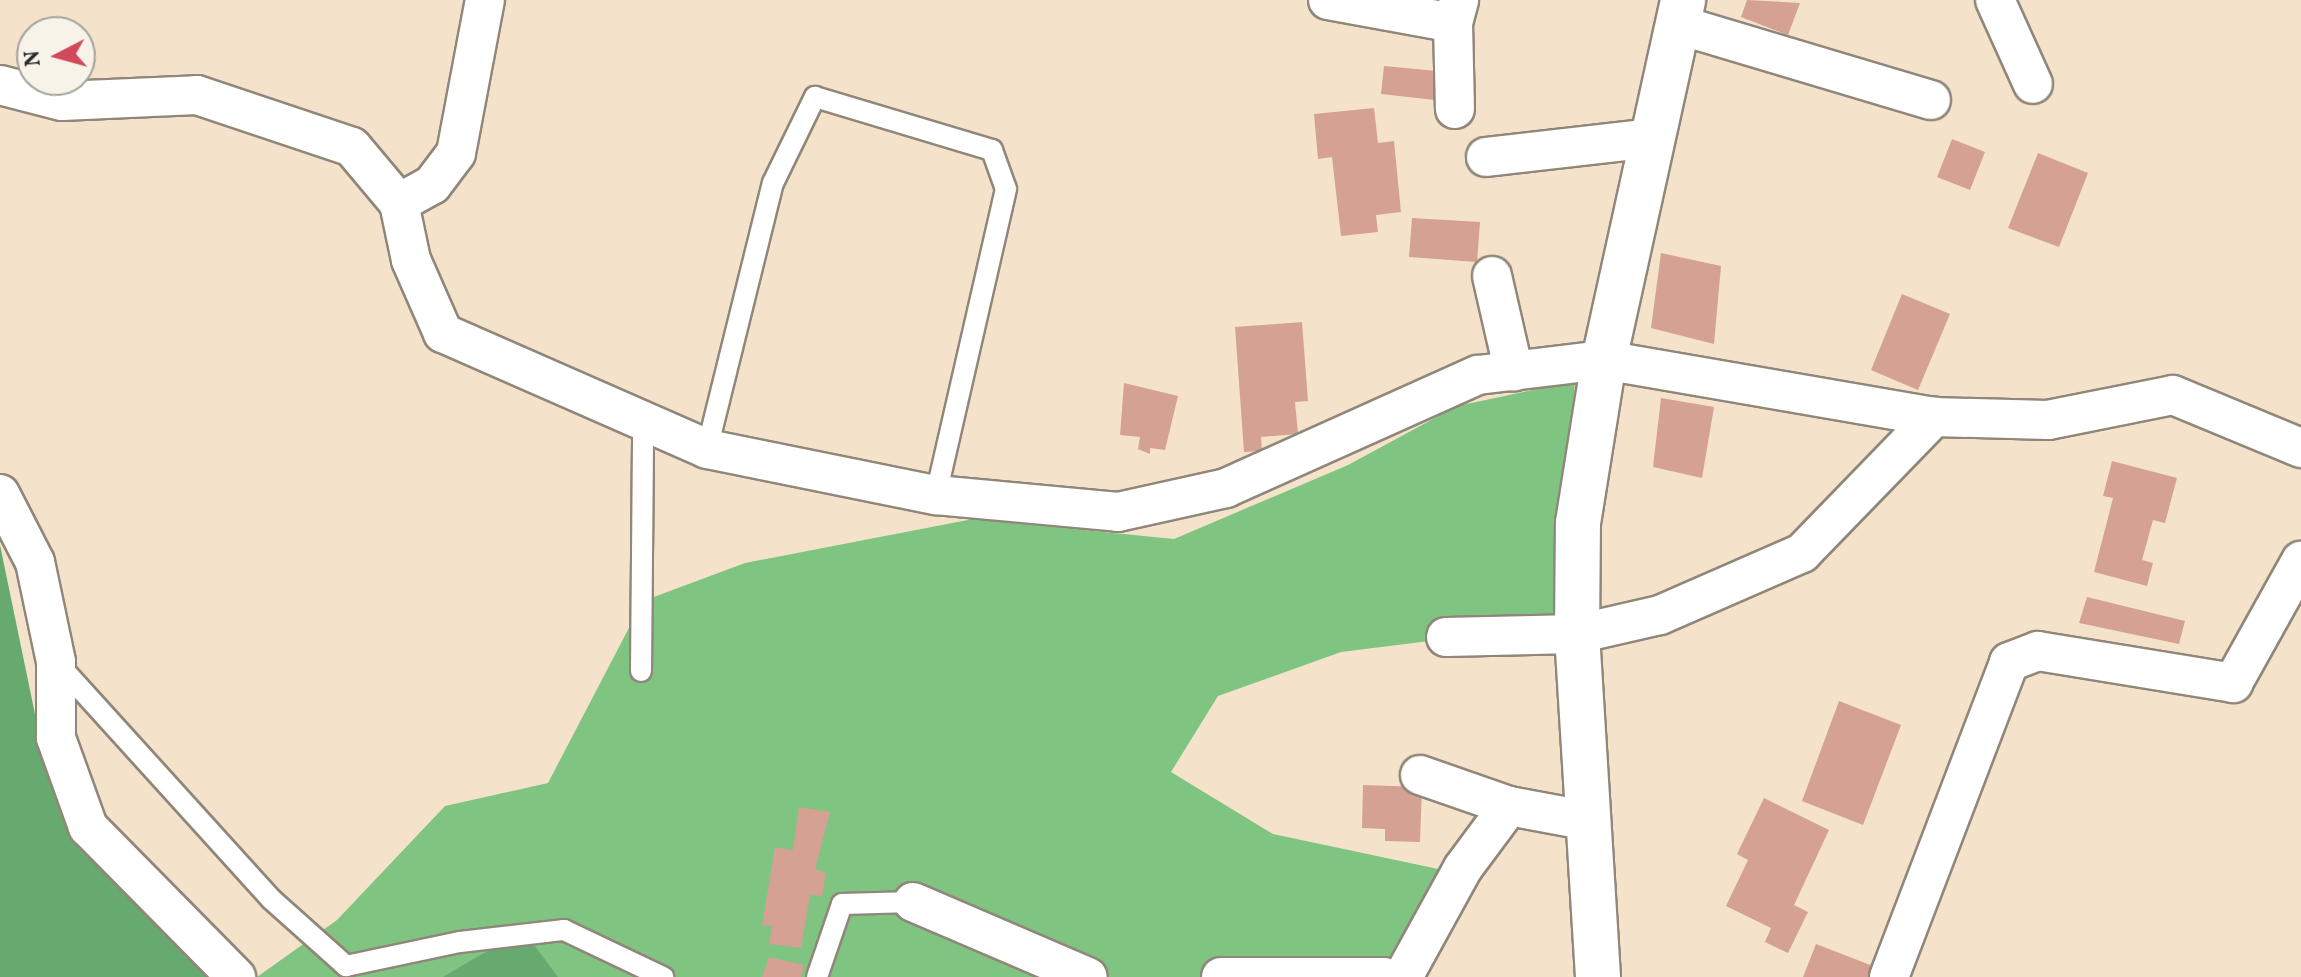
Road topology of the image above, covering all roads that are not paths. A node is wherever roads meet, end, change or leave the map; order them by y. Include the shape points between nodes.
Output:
1 (485, 0) edge
2 (1328, 0) edge
3 (1995, 0) edge
4 (1456, 12) edge
5 (1679, 12) edge
6 (2033, 84) dead end
7 (0, 85) edge
8 (1931, 100) dead end
9 (1455, 109) dead end
10 (1652, 138) junction
11 (1486, 157) dead end
12 (399, 203) junction
13 (1492, 276) dead end
14 (1604, 360) junction
15 (1514, 372) junction
16 (1934, 417) junction
17 (643, 419) junction
18 (2301, 448) edge
19 (707, 449) junction
20 (0, 494) edge
21 (936, 495) junction
22 (2301, 561) edge
23 (1577, 634) junction
24 (1446, 637) dead end
25 (56, 662) junction
26 (641, 671) dead end
27 (1420, 775) dead end
28 (1509, 806) junction
29 (1590, 821) junction
30 (913, 902) joint
31 (236, 977) edge
32 (663, 977) edge
33 (817, 977) edge
34 (1088, 977) edge
35 (1221, 977) edge
36 (1384, 977) edge
37 (1403, 977) edge
38 (1598, 977) edge
39 (1889, 977) edge

1 - 12 street via 456,153 432,185
2 - 4 street
3 - 6 street
4 - 9 street
5 - 8 street
5 - 10 street
7 - 12 street via 62,101 197,95 352,147
10 - 11 street
10 - 14 street
12 - 17 street via 411,260 443,333
13 - 15 street
14 - 15 street
14 - 16 street
14 - 23 street via 1578,523
15 - 21 street via 1478,375 1226,488 1118,512
16 - 18 street via 2048,420 2173,395
16 - 23 street via 1802,553 1660,615
17 - 19 street
17 - 26 lane
19 - 21 street
19 - 21 lane via 773,183 815,97 992,150 1006,189
20 - 25 street via 35,562
22 - 39 street via 2233,683 2038,651 2009,662
23 - 24 street
23 - 29 street
25 - 31 street via 56,738 88,827
25 - 32 lane via 271,899 346,966 460,942 564,930
27 - 28 street
28 - 29 street
28 - 37 street via 1463,868
29 - 38 street
30 - 33 lane via 842,904
30 - 34 street
35 - 36 street

